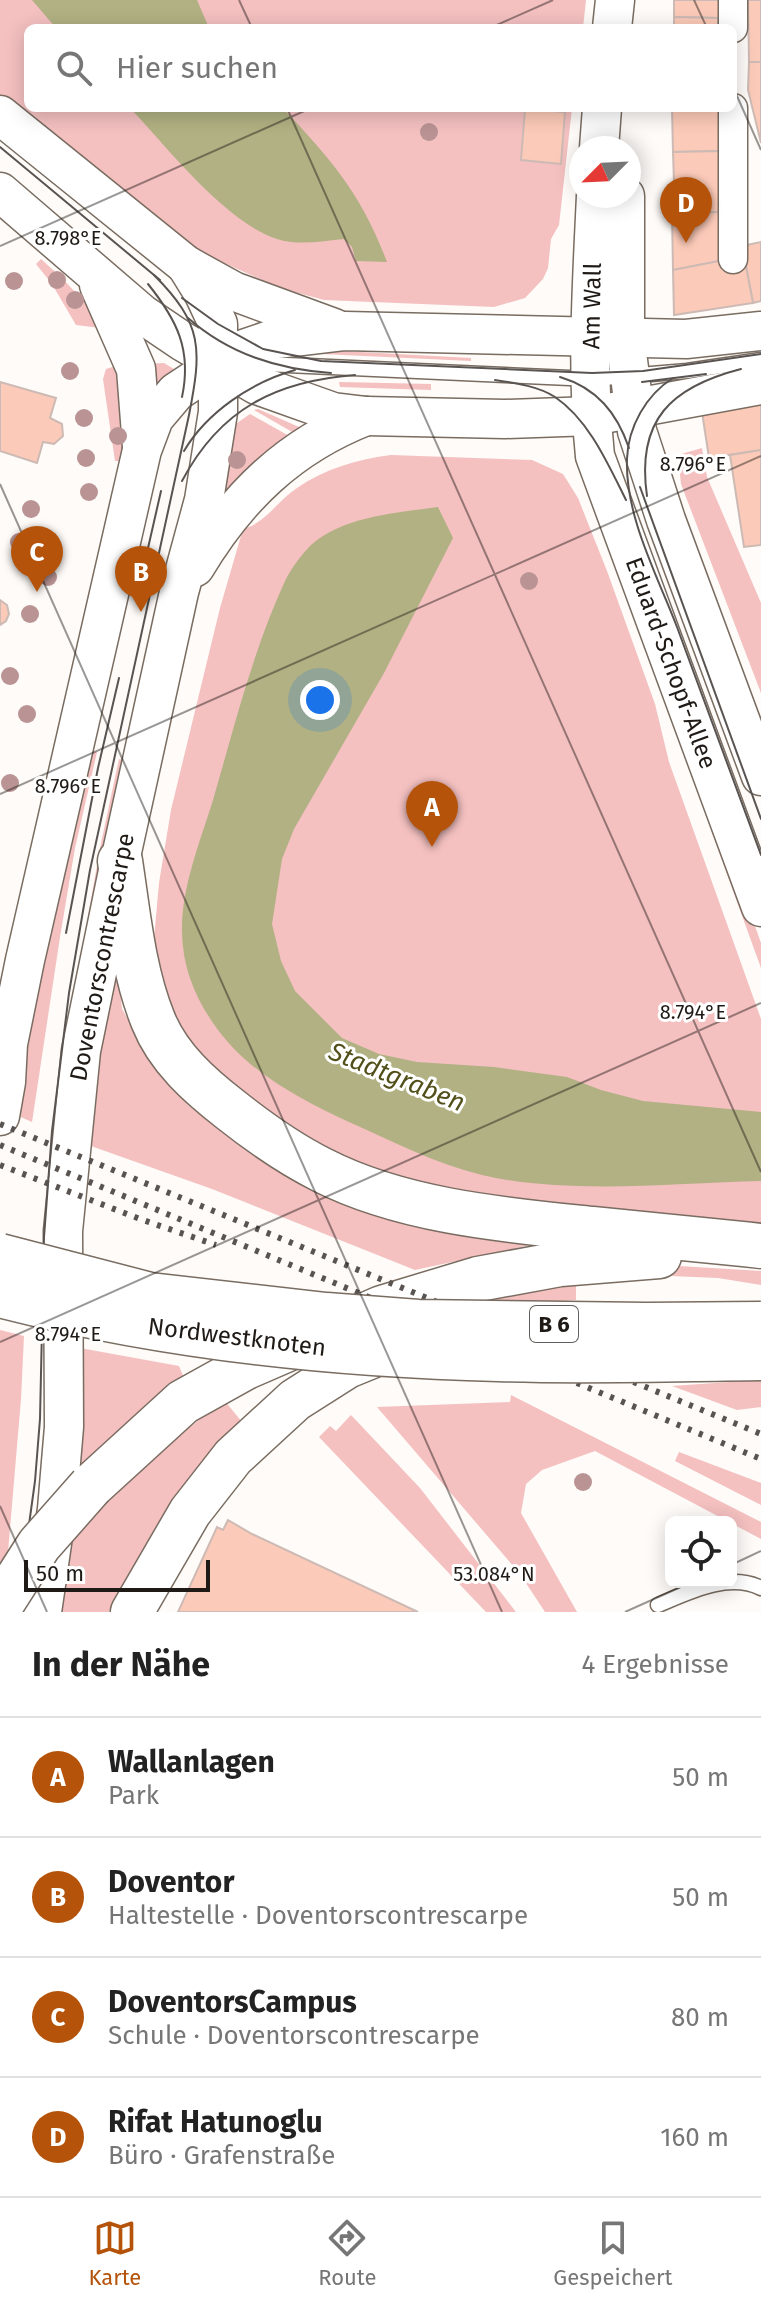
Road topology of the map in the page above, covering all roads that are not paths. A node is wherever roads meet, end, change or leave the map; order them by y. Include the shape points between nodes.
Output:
1 (615, 0) edge
2 (631, 0) edge
3 (733, 0) edge
4 (612, 24) edge
5 (630, 24) edge
6 (733, 24) edge
7 (602, 112) edge
8 (627, 112) edge
9 (733, 112) edge
10 (0, 115) edge
11 (600, 136) edge
12 (626, 136) edge
13 (0, 192) edge
14 (597, 208) edge
15 (624, 208) edge
16 (733, 259) dead end
17 (186, 265) junction
18 (89, 267) junction
19 (345, 331) junction
20 (761, 331) edge
21 (244, 334) junction
22 (608, 336) junction
23 (761, 360) edge
24 (219, 362) junction
25 (287, 365) junction
26 (761, 385) edge
27 (632, 392) junction
28 (592, 398) junction
29 (366, 416) junction
30 (142, 450) junction
31 (179, 592) junction
32 (761, 776) edge
33 (120, 861) junction
34 (761, 907) edge
35 (2, 1097) edge
36 (761, 1246) edge
37 (761, 1253) edge
38 (0, 1256) edge
39 (0, 1295) edge
40 (761, 1324) edge
41 (761, 1356) edge
42 (761, 1588) edge
43 (658, 1605) dead end
44 (0, 1606) edge
45 (42, 1612) edge
46 (132, 1612) edge

1 - 4 main road
2 - 5 main road
3 - 6 street
7 - 11 main road
8 - 12 main road
9 - 16 street
10 - 17 main road
13 - 18 main road
14 - 22 main road, Am Wall
15 - 22 main road, Am Wall
17 - 19 main road via 246,297
17 - 21 lane
17 - 24 main road, Doventorscontrescarpe via 218,324
18 - 24 main road via 142,314
18 - 30 main road via 136,369
19 - 21 main road
19 - 22 main road
20 - 22 main road via 686,339
21 - 24 main road
21 - 25 lane
22 - 27 main road, Am Wall
22 - 28 main road, Am Wall
23 - 27 lane
24 - 25 lane
24 - 29 main road via 296,400
24 - 30 main road via 176,392 154,418
24 - 31 main road, Doventorscontrescarpe via 218,412 204,500
25 - 28 lane
26 - 27 main road
27 - 28 main road
27 - 32 main road, Eduard-Schopf-Allee via 653,484
28 - 29 main road via 505,419
28 - 34 main road, Eduard-Schopf-Allee via 595,456
29 - 31 main road, Doventorscontrescarpe via 307,444 251,491
30 - 35 main road via 22,974
31 - 33 main road, Doventorscontrescarpe
33 - 36 highway via 153,1021 171,1053 205,1089 322,1171 368,1190 512,1221
33 - 45 main road, Doventorscontrescarpe via 81,1051 71,1136 63,1231 64,1427
37 - 44 highway, bridge via 560,1264 478,1279 382,1308 246,1367 183,1402 91,1486 39,1545
38 - 40 highway, Nordwestknoten / B 6, bridge via 150,1295 347,1316 447,1322
39 - 41 highway, Nordwestknoten / B 6, bridge via 218,1339 394,1354 478,1359
41 - 46 main road via 589,1328 499,1322 375,1355 295,1400 233,1457 190,1512
42 - 43 lane via 747,1582 703,1586

